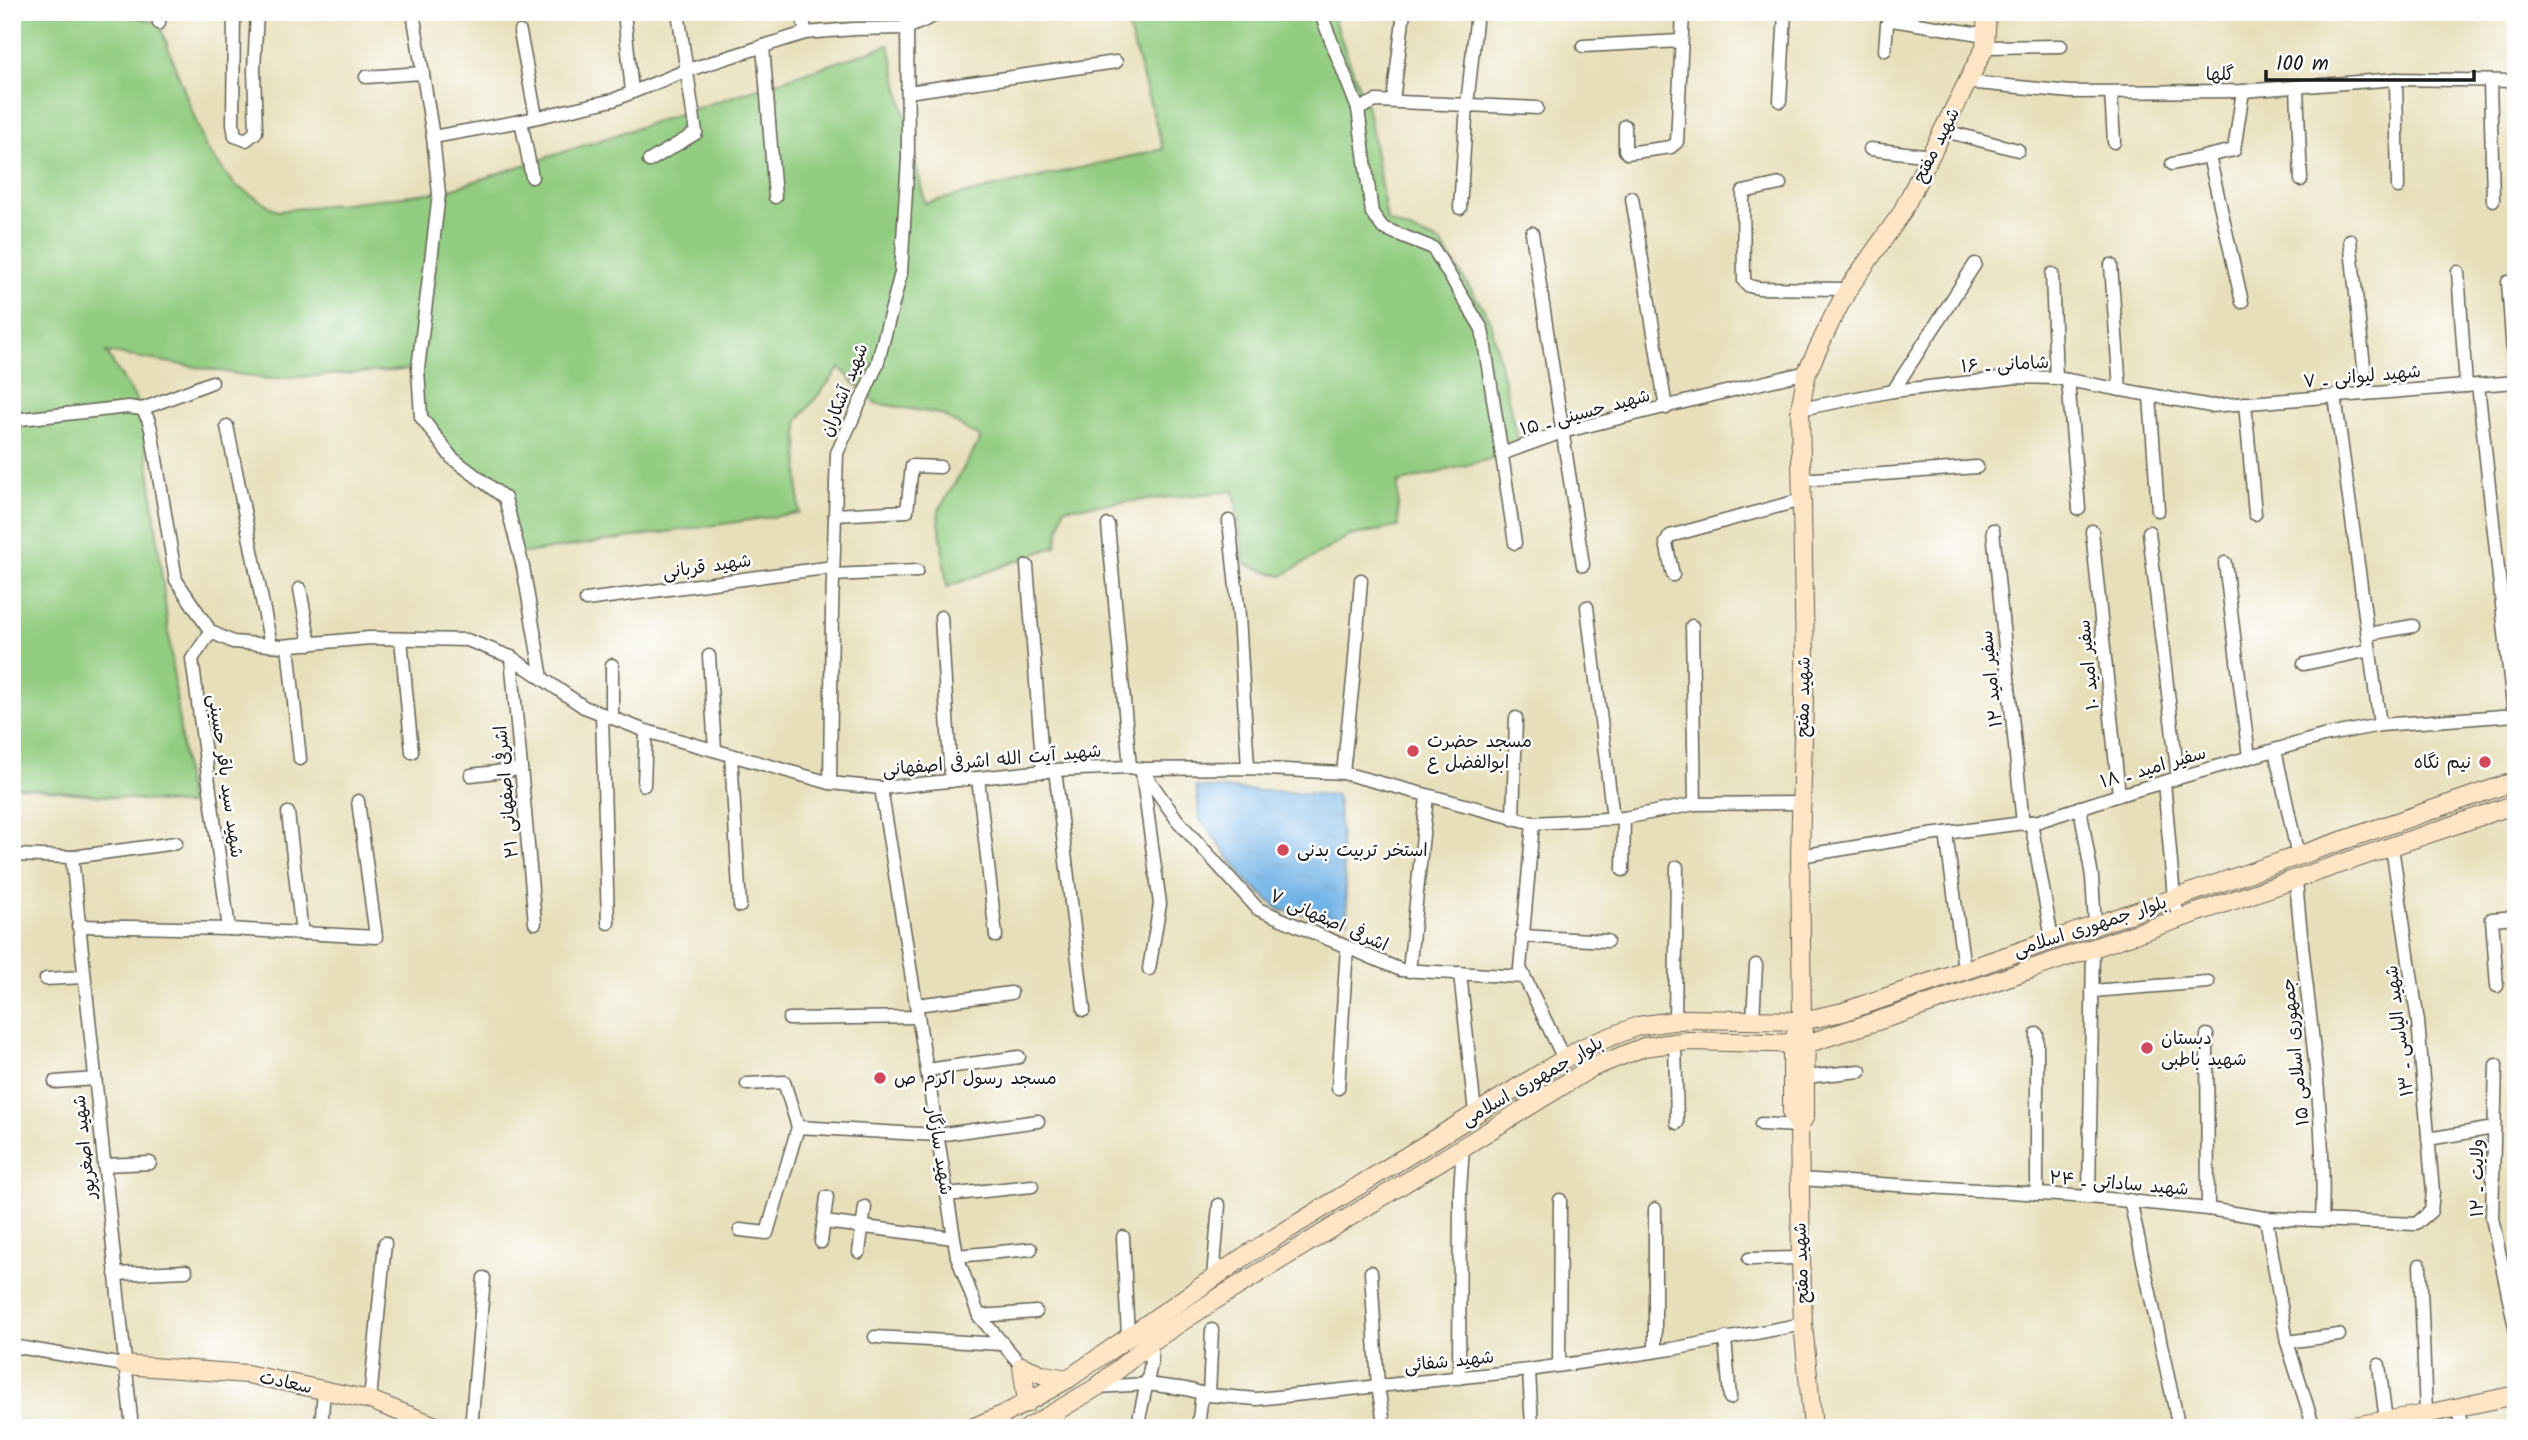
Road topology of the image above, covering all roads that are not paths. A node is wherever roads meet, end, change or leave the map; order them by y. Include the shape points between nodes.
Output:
1 (234, 12) edge
2 (257, 12) edge
3 (413, 12) edge
4 (624, 12) edge
5 (678, 12) edge
6 (803, 12) edge
7 (907, 12) edge
8 (943, 12) edge
9 (1320, 12) edge
10 (1404, 12) edge
11 (1477, 12) edge
12 (1684, 12) edge
13 (1785, 12) edge
14 (1987, 12) edge
15 (907, 29) junction
16 (520, 32) dead end
17 (804, 33) junction
18 (1681, 41) junction
19 (1986, 41) junction
20 (763, 46) junction
21 (1583, 46) dead end
22 (2061, 46) dead end
23 (1885, 50) dead end
24 (1116, 62) dead end
25 (685, 71) junction
26 (368, 73) dead end
27 (421, 73) junction
28 (2396, 79) junction
29 (2490, 81) junction
30 (2516, 81) edge
31 (1967, 82) junction
32 (2297, 88) junction
33 (2244, 91) junction
34 (632, 92) junction
35 (908, 92) junction
36 (2112, 92) junction
37 (1393, 101) junction
38 (1780, 101) dead end
39 (1467, 104) junction
40 (1537, 107) dead end
41 (1358, 109) junction
42 (536, 117) junction
43 (521, 121) junction
44 (1625, 126) dead end
45 (1945, 131) junction
46 (433, 136) junction
47 (2114, 142) dead end
48 (1870, 149) dead end
49 (2018, 150) dead end
50 (1932, 156) junction
51 (2209, 156) junction
52 (649, 161) dead end
53 (2172, 164) dead end
54 (532, 177) dead end
55 (2301, 180) dead end
56 (1780, 184) dead end
57 (2398, 187) dead end
58 (775, 197) dead end
59 (1632, 198) dead end
60 (2493, 200) dead end
61 (1460, 208) dead end
62 (1532, 233) dead end
63 (2350, 240) dead end
64 (1975, 264) dead end
65 (2111, 265) dead end
66 (2458, 272) dead end
67 (2052, 274) dead end
68 (2508, 282) dead end
69 (1847, 289) junction
70 (2242, 302) dead end
71 (1807, 372) junction
72 (2062, 379) junction
73 (212, 382) dead end
74 (2515, 382) edge
75 (2472, 385) junction
76 (2120, 390) junction
77 (1893, 391) junction
78 (2367, 393) junction
79 (2150, 396) junction
80 (2335, 396) junction
81 (2245, 403) junction
82 (2211, 406) joint
83 (1666, 408) junction
84 (142, 409) junction
85 (1800, 409) junction
86 (12, 420) edge
87 (227, 426) dead end
88 (1562, 432) junction
89 (1501, 449) junction
90 (940, 467) dead end
91 (1977, 467) dead end
92 (1801, 480) junction
93 (1801, 500) junction
94 (2079, 509) dead end
95 (2158, 510) dead end
96 (2255, 514) dead end
97 (835, 515) junction
98 (1229, 521) dead end
99 (1108, 526) dead end
100 (1993, 530) dead end
101 (2092, 531) dead end
102 (2149, 532) dead end
103 (1514, 542) dead end
104 (2225, 563) dead end
105 (1583, 565) dead end
106 (1027, 566) dead end
107 (833, 571) junction
108 (918, 571) dead end
109 (1673, 575) dead end
110 (1361, 580) dead end
111 (300, 589) dead end
112 (586, 600) dead end
113 (1587, 607) dead end
114 (941, 617) dead end
115 (1692, 626) dead end
116 (2413, 626) dead end
117 (211, 632) junction
118 (2368, 634) junction
119 (401, 639) junction
120 (310, 644) junction
121 (271, 645) junction
122 (288, 646) junction
123 (2370, 650) junction
124 (709, 656) dead end
125 (511, 657) junction
126 (2304, 664) dead end
127 (612, 665) dead end
128 (541, 678) junction
129 (2515, 715) edge
130 (607, 716) junction
131 (1516, 718) dead end
132 (2380, 724) junction
133 (646, 732) junction
134 (715, 750) junction
135 (2275, 750) junction
136 (412, 752) dead end
137 (731, 755) junction
138 (2249, 757) junction
139 (300, 759) dead end
140 (1135, 768) junction
141 (1248, 768) junction
142 (521, 769) junction
143 (1049, 771) junction
144 (1343, 773) junction
145 (471, 775) dead end
146 (978, 778) junction
147 (2178, 778) junction
148 (951, 781) junction
149 (2165, 782) junction
150 (830, 783) junction
151 (2508, 783) edge
152 (644, 785) dead end
153 (881, 788) junction
154 (2119, 795) junction
155 (1427, 796) junction
156 (358, 801) dead end
157 (1801, 803) junction
158 (1695, 804) junction
159 (2511, 806) edge
160 (2080, 807) junction
161 (288, 813) dead end
162 (1619, 818) junction
163 (1513, 819) junction
164 (1533, 823) junction
165 (2027, 823) junction
166 (1945, 833) junction
167 (176, 843) dead end
168 (2392, 847) junction
169 (12, 855) edge
170 (1800, 856) junction
171 (2298, 856) junction
172 (72, 857) junction
173 (1677, 867) dead end
174 (1623, 870) dead end
175 (2296, 879) junction
176 (2174, 898) junction
177 (740, 906) dead end
178 (2516, 917) edge
179 (2179, 919) junction
180 (535, 923) dead end
181 (608, 923) dead end
182 (2095, 925) junction
183 (78, 926) junction
184 (229, 929) junction
185 (302, 934) junction
186 (996, 936) dead end
187 (1522, 936) junction
188 (2052, 939) junction
189 (1607, 941) dead end
190 (1347, 947) junction
191 (2093, 948) junction
192 (1756, 965) dead end
193 (1149, 969) dead end
194 (1964, 969) junction
195 (1409, 971) junction
196 (1522, 972) junction
197 (1460, 973) junction
198 (84, 976) junction
199 (46, 979) dead end
200 (2208, 982) dead end
201 (2497, 986) dead end
202 (2092, 991) junction
203 (1011, 993) dead end
204 (1084, 1010) dead end
205 (917, 1011) junction
206 (789, 1019) dead end
207 (1675, 1020) junction
208 (1753, 1020) junction
209 (1802, 1021) junction
210 (2037, 1034) dead end
211 (2207, 1035) dead end
212 (1675, 1043) junction
213 (1799, 1043) junction
214 (1019, 1057) dead end
215 (1564, 1059) junction
216 (2496, 1065) dead end
217 (926, 1070) junction
218 (1860, 1071) dead end
219 (1805, 1077) junction
220 (95, 1079) junction
221 (55, 1082) dead end
222 (747, 1084) dead end
223 (1338, 1088) dead end
224 (1503, 1095) junction
225 (1475, 1113) junction
226 (1514, 1114) junction
227 (1038, 1121) dead end
228 (1677, 1123) dead end
229 (1761, 1124) dead end
230 (1799, 1126) junction
231 (798, 1127) junction
232 (2494, 1128) junction
233 (937, 1135) junction
234 (2428, 1139) junction
235 (1463, 1146) junction
236 (150, 1163) dead end
237 (104, 1164) junction
238 (1799, 1179) junction
239 (1032, 1186) dead end
240 (2037, 1194) junction
241 (947, 1195) junction
242 (827, 1197) dead end
243 (2089, 1197) junction
244 (1560, 1200) dead end
245 (2130, 1200) junction
246 (1219, 1205) dead end
247 (865, 1207) dead end
248 (1655, 1209) dead end
249 (2208, 1209) junction
250 (2431, 1211) joint
251 (2266, 1218) junction
252 (2322, 1221) junction
253 (824, 1222) junction
254 (862, 1226) junction
255 (740, 1230) dead end
256 (1123, 1237) dead end
257 (954, 1238) junction
258 (821, 1242) dead end
259 (385, 1243) dead end
260 (1031, 1249) dead end
261 (859, 1252) dead end
262 (957, 1256) junction
263 (1245, 1256) junction
264 (1801, 1258) junction
265 (1749, 1259) dead end
266 (2420, 1265) dead end
267 (186, 1271) dead end
268 (1371, 1272) dead end
269 (115, 1274) junction
270 (1255, 1275) junction
271 (484, 1278) dead end
272 (1213, 1278) junction
273 (1036, 1312) dead end
274 (979, 1317) junction
275 (1803, 1324) junction
276 (1212, 1330) dead end
277 (2516, 1332) edge
278 (2339, 1335) dead end
279 (874, 1337) dead end
280 (1128, 1337) junction
281 (1725, 1338) junction
282 (1152, 1342) junction
283 (2287, 1342) junction
284 (1001, 1344) junction
285 (12, 1346) edge
286 (1655, 1352) junction
287 (124, 1365) junction
288 (1559, 1365) junction
289 (2379, 1365) dead end
290 (1022, 1366) junction
291 (1530, 1370) junction
292 (1068, 1378) junction
293 (1459, 1378) junction
294 (1147, 1384) junction
295 (1097, 1387) junction
296 (1378, 1387) junction
297 (324, 1390) junction
298 (1205, 1394) junction
299 (2516, 1395) edge
300 (1730, 1398) dead end
301 (370, 1400) junction
302 (1027, 1403) junction
303 (2457, 1406) junction
304 (2426, 1414) junction
305 (2386, 1421) junction
306 (1036, 1425) edge
307 (132, 1428) edge
308 (321, 1428) edge
309 (441, 1428) edge
310 (471, 1428) edge
311 (972, 1428) edge
312 (1138, 1428) edge
313 (1198, 1428) edge
314 (1385, 1428) edge
315 (1532, 1428) edge
316 (1813, 1428) edge
317 (2179, 1428) edge
318 (2314, 1428) edge
319 (2341, 1428) edge
320 (2462, 1428) edge

1 - 2 street via 233,124 235,136 246,140 256,132
3 - 27 street
4 - 34 street
5 - 25 street
6 - 17 street
7 - 15 street, شهید آشکاران
8 - 15 street
9 - 41 street
10 - 37 street
11 - 39 street
12 - 18 street
13 - 38 street
14 - 19 main road, شهید مفتح
15 - 17 street
15 - 35 street, شهید آشکاران
16 - 42 street
17 - 20 street
18 - 21 street
18 - 44 street via 1677,142 1671,147 1628,153
19 - 22 street
19 - 23 street via 1892,20 1887,24
19 - 31 main road, شهید مفتح
20 - 25 street
20 - 58 street
24 - 35 street
25 - 34 street
25 - 52 street via 696,133
26 - 27 street
27 - 46 street
28 - 29 street, گلها
28 - 32 street, گلها
28 - 57 street
29 - 30 street, گلها
29 - 60 street
31 - 36 street, گلها
31 - 45 main road, شهید مفتح
32 - 33 street, گلها
32 - 55 street
33 - 36 street, گلها
33 - 51 street via 2234,150
34 - 42 street
35 - 97 street, شهید آشکاران via 901,273 877,365 837,453
36 - 47 street
37 - 39 street
37 - 41 street via 1376,101
39 - 40 street
39 - 61 street
41 - 89 street, شهید حسینی ـ ۱۵ via 1372,213 1383,228 1433,248 1482,328
42 - 43 street
43 - 46 street
43 - 54 street
45 - 49 street
45 - 50 main road, شهید مفتح
46 - 128 street via 439,194 418,369 421,417 452,458 505,498 523,567
48 - 50 street
50 - 69 main road, شهید مفتح via 1901,214
51 - 53 street
51 - 70 street
56 - 69 street via 1743,192 1744,281 1758,288
59 - 83 street
62 - 88 street
63 - 78 street
64 - 77 street
65 - 76 street
66 - 75 street
67 - 72 street
68 - 74 street
69 - 71 main road, شهید مفتح
71 - 83 street, شهید حسینی ـ ۱۵
71 - 85 main road, شهید مفتح
72 - 76 street, شامانی ـ ۱۶
72 - 77 street, شامانی ـ ۱۶ via 2017,377
72 - 94 street
73 - 84 street
74 - 75 street, شهید لیوانی ـ ۷
75 - 78 street, شهید لیوانی ـ ۷
75 - 129 street
76 - 79 street, شامانی ـ ۱۶
77 - 85 street, شامانی ـ ۱۶
78 - 80 street, شهید لیوانی ـ ۷
79 - 82 street, شامانی ـ ۱۶
79 - 95 street
80 - 81 street, شهید لیوانی ـ ۷
80 - 118 street
81 - 82 street, شهید لیوانی ـ ۷
81 - 96 street
83 - 88 street, شهید حسینی ـ ۱۵
84 - 86 street
84 - 117 street via 151,429 176,580
85 - 92 main road, شهید مفتح
87 - 121 street
88 - 89 street, شهید حسینی ـ ۱۵ via 1507,452
88 - 105 street
89 - 103 street
90 - 97 street via 912,466 906,511
91 - 92 street
92 - 93 main road, شهید مفتح
93 - 109 street via 1670,536 1665,543
93 - 157 main road, شهید مفتح via 1805,657
97 - 107 street, شهید آشکاران
98 - 141 street
99 - 140 street
100 - 165 street, سفیر امید ۱۲
101 - 154 street, سفیر امید ۱۰
102 - 147 street
104 - 138 street
106 - 143 street
107 - 108 street, شهید قربانی
107 - 112 street, شهید قربانی
107 - 150 street, شهید آشکاران
110 - 144 street
111 - 120 street
113 - 162 street
114 - 148 street
115 - 158 street
116 - 118 street
117 - 121 street, شهید آیت الله اشرفی اصفهانی via 233,642
117 - 184 street, شهید سید باقر حسینی via 192,659
118 - 123 street
119 - 120 street, شهید آیت الله اشرفی اصفهانی
119 - 125 street, شهید آیت الله اشرفی اصفهانی via 467,640
119 - 136 street
120 - 122 street, شهید آیت الله اشرفی اصفهانی
121 - 122 street, شهید آیت الله اشرفی اصفهانی
122 - 139 street
123 - 126 street
123 - 132 street
124 - 134 street
125 - 128 street, شهید آیت الله اشرفی اصفهانی
125 - 142 street, اشرفی اصفهانی ۲۱
127 - 130 street
128 - 130 street, شهید آیت الله اشرفی اصفهانی via 584,707
129 - 132 street, سفیر امید ـ ۱۸
130 - 133 street, شهید آیت الله اشرفی اصفهانی
130 - 181 street
131 - 163 street
132 - 135 street, سفیر امید ـ ۱۸
133 - 134 street, شهید آیت الله اشرفی اصفهانی
133 - 152 street
134 - 137 street, شهید آیت الله اشرفی اصفهانی
135 - 138 street, سفیر امید ـ ۱۸
135 - 171 street
137 - 150 street, شهید آیت الله اشرفی اصفهانی
137 - 177 street
138 - 147 street, سفیر امید ـ ۱۸
140 - 141 street, شهید آیت الله اشرفی اصفهانی
140 - 143 street, شهید آیت الله اشرفی اصفهانی
140 - 190 street, اشرفی اصفهانی ۷ via 1258,909
140 - 193 street via 1160,904
141 - 144 street, شهید آیت الله اشرفی اصفهانی
142 - 145 street
142 - 180 street, اشرفی اصفهانی ۲۱
143 - 146 street, شهید آیت الله اشرفی اصفهانی
143 - 204 street
144 - 155 street, شهید آیت الله اشرفی اصفهانی
146 - 148 street, شهید آیت الله اشرفی اصفهانی
146 - 186 street
147 - 149 street, سفیر امید ـ ۱۸
148 - 153 street, شهید آیت الله اشرفی اصفهانی
149 - 154 street, سفیر امید ـ ۱۸
149 - 176 street
150 - 153 street, شهید آیت الله اشرفی اصفهانی
151 - 159 main road
151 - 171 main road, بلوار جمهوری اسلامی
153 - 205 street, شهید سازگار
154 - 160 street, سفیر امید ـ ۱۸
155 - 163 street, شهید آیت الله اشرفی اصفهانی
155 - 195 street
156 - 185 street via 376,937
157 - 158 street, شهید آیت الله اشرفی اصفهانی
157 - 170 main road, شهید مفتح
158 - 162 street, شهید آیت الله اشرفی اصفهانی
159 - 168 main road, بلوار جمهوری اسلامی
160 - 165 street, سفیر امید ـ ۱۸
160 - 182 street
161 - 185 street
162 - 164 street, شهید آیت الله اشرفی اصفهانی
162 - 174 street
163 - 164 street, شهید آیت الله اشرفی اصفهانی
164 - 187 street
165 - 166 street, سفیر امید ـ ۱۸
165 - 188 street, سفیر امید ۱۲
166 - 170 street, سفیر امید ـ ۱۸
166 - 194 street
167 - 172 street
168 - 175 main road, بلوار جمهوری اسلامی
168 - 234 street, شهید الیاسی ـ ۱۳ via 2418,1022
169 - 172 street
170 - 209 main road, شهید مفتح
171 - 176 main road, بلوار جمهوری اسلامی
172 - 183 street, شهید اصغرپور
173 - 207 street
175 - 179 main road, بلوار جمهوری اسلامی
175 - 252 street, جمهوری اسلامی ۱۵ via 2321,1110
176 - 179 street
176 - 182 main road, بلوار جمهوری اسلامی
178 - 201 street via 2492,919
179 - 191 main road, بلوار جمهوری اسلامی
182 - 188 main road, بلوار جمهوری اسلامی
183 - 184 street
183 - 198 street, شهید اصغرپور
184 - 185 street
187 - 189 street
187 - 196 street
188 - 194 main road, بلوار جمهوری اسلامی
190 - 195 street, اشرفی اصفهانی ۷
190 - 223 street
191 - 202 street
191 - 213 main road, بلوار جمهوری اسلامی
192 - 208 street
194 - 209 main road, بلوار جمهوری اسلامی via 1843,1012
195 - 197 street, اشرفی اصفهانی ۷
196 - 197 street, اشرفی اصفهانی ۷
196 - 215 street
197 - 225 street
198 - 199 street
198 - 220 street, شهید اصغرپور
200 - 202 street
202 - 243 street
203 - 205 street
205 - 206 street
205 - 217 street, شهید سازگار
207 - 208 main road, بلوار جمهوری اسلامی
207 - 215 main road, بلوار جمهوری اسلامی via 1638,1026
208 - 209 main road, بلوار جمهوری اسلامی
209 - 213 main road, شهید مفتح
210 - 240 street
211 - 249 street
212 - 213 main road, بلوار جمهوری اسلامی
212 - 226 main road, بلوار جمهوری اسلامی via 1644,1047 1591,1068
212 - 228 street
213 - 219 main road, شهید مفتح
213 - 230 main road via 1791,1114
214 - 217 street
215 - 224 main road, بلوار جمهوری اسلامی
216 - 232 street, ولایت ـ ۱۲
217 - 233 street, شهید سازگار
218 - 219 street
219 - 230 main road, شهید مفتح via 1805,1116
220 - 221 street
220 - 237 street, شهید اصغرپور
222 - 231 street via 784,1082
224 - 225 main road, بلوار جمهوری اسلامی
224 - 226 main road
225 - 263 main road, بلوار جمهوری اسلامی
226 - 235 main road, بلوار جمهوری اسلامی
227 - 233 street
229 - 230 street
230 - 238 main road, شهید مفتح
231 - 233 street
231 - 255 street via 767,1233
232 - 234 street
232 - 277 street, ولایت ـ ۱۲ via 2492,1218
233 - 241 street, شهید سازگار
234 - 250 street, شهید الیاسی ـ ۱۳
235 - 270 main road, بلوار جمهوری اسلامی
235 - 293 street
236 - 237 street
237 - 269 street, شهید اصغرپور
238 - 240 street, شهید ساداتی ـ ۲۴
238 - 264 main road, شهید مفتح
239 - 241 street
240 - 243 street, شهید ساداتی ـ ۲۴
241 - 257 street, شهید سازگار
242 - 253 street
243 - 245 street, شهید ساداتی ـ ۲۴
244 - 288 street
245 - 249 street, شهید ساداتی ـ ۲۴
245 - 317 street
246 - 272 street
247 - 254 street
248 - 286 street
249 - 251 street, شهید ساداتی ـ ۲۴
250 - 252 street, شهید ساداتی ـ ۲۴ via 2416,1224
251 - 252 street, شهید ساداتی ـ ۲۴
251 - 283 street
253 - 254 street
253 - 258 street
254 - 257 street
254 - 261 street
256 - 280 street
257 - 262 street, شهید سازگار
259 - 301 street
260 - 262 street
262 - 274 street, شهید سازگار
263 - 270 main road
263 - 272 main road, بلوار جمهوری اسلامی
264 - 265 street
264 - 275 main road, شهید مفتح
266 - 304 street
267 - 269 street
268 - 296 street
269 - 287 street, شهید اصغرپور
270 - 282 main road, بلوار جمهوری اسلامی
271 - 310 street
272 - 280 main road, بلوار جمهوری اسلامی
273 - 274 street
274 - 284 street, شهید سازگار
275 - 281 street, شهید شفائی
275 - 316 main road, شهید مفتح
276 - 298 street
278 - 283 street
279 - 284 street
280 - 292 main road, بلوار جمهوری اسلامی
281 - 286 street, شهید شفائی
281 - 300 street
282 - 294 street
282 - 295 main road, بلوار جمهوری اسلامی
283 - 318 street
284 - 290 street, شهید سازگار
285 - 287 street
286 - 288 street, شهید شفائی
287 - 297 main road, سعادت via 247,1374
287 - 307 street, شهید اصغرپور
288 - 291 street, شهید شفائی
289 - 305 street
290 - 292 main road, شهید سازگار
290 - 302 main road
291 - 293 street, شهید شفائی
291 - 315 street
292 - 302 main road, بلوار جمهوری اسلامی
293 - 296 street, شهید شفائی
294 - 295 street, شهید شفائی
294 - 298 street, شهید شفائی
294 - 312 street
295 - 306 main road, بلوار جمهوری اسلامی
296 - 298 street, شهید شفائی via 1257,1399
296 - 314 street
297 - 301 main road, سعادت
297 - 308 street
298 - 313 street
299 - 303 main road
301 - 309 main road, سعادت
302 - 311 main road, بلوار جمهوری اسلامی
303 - 304 main road
303 - 320 street
304 - 305 main road
305 - 319 main road

